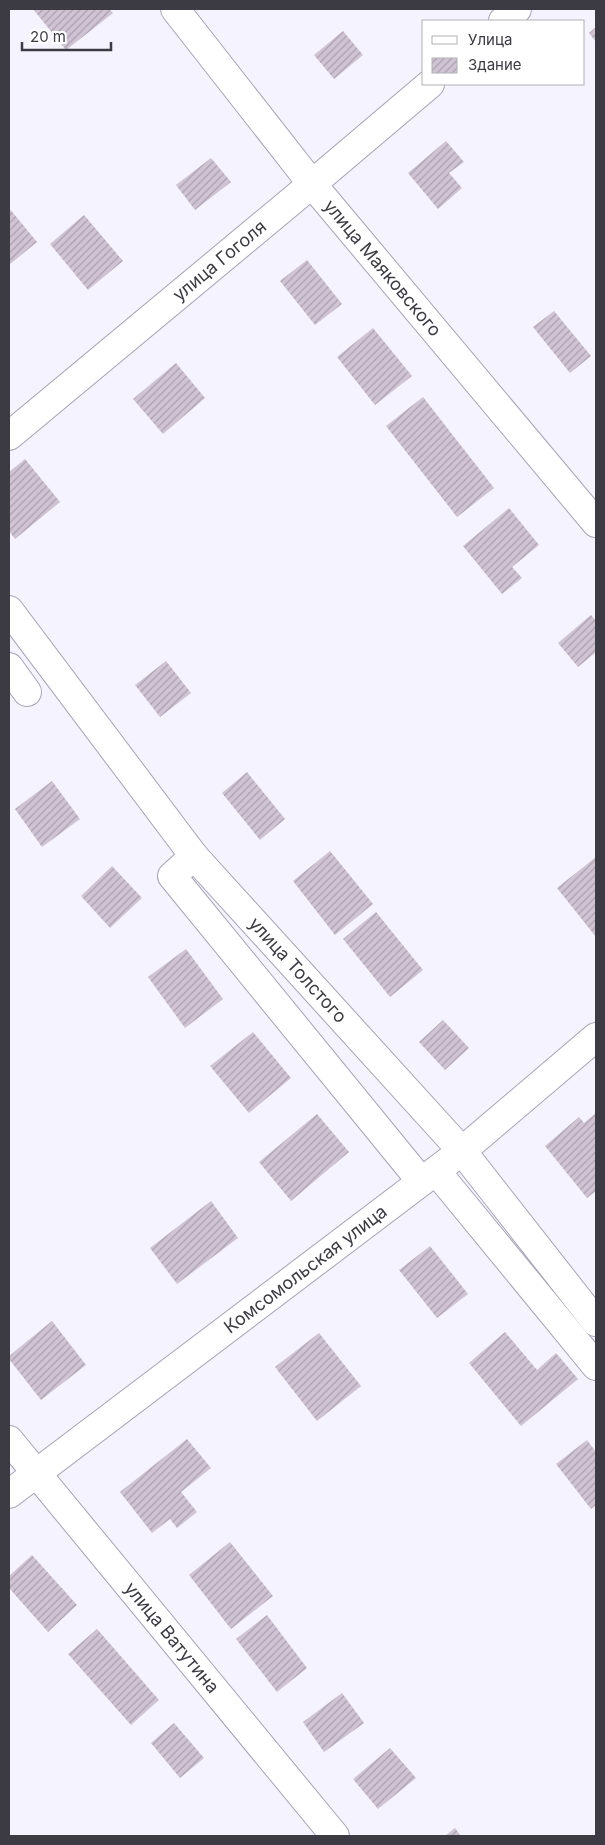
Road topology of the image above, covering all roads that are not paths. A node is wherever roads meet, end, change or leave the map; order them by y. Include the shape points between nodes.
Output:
1 (175, 9) edge
2 (517, 9) edge
3 (504, 20) edge
4 (429, 85) edge
5 (312, 184) junction
6 (9, 436) edge
7 (596, 522) edge
8 (9, 610) edge
9 (9, 667) edge
10 (27, 692) dead end
11 (194, 856) junction
12 (596, 1037) edge
13 (462, 1151) junction
14 (428, 1176) junction
15 (596, 1322) edge
16 (596, 1366) edge
17 (9, 1440) edge
18 (36, 1472) junction
19 (9, 1494) edge
20 (335, 1836) edge

1 - 5 street, улица Маяковского
2 - 3 street
4 - 5 street, улица Гоголя
5 - 6 street, улица Гоголя
5 - 7 street, улица Маяковского
8 - 11 street, улица Толстого
9 - 10 street
11 - 13 street, улица Толстого
11 - 14 street via 172,876
12 - 13 street, Комсомольская улица
13 - 14 street, Комсомольская улица
13 - 15 street, улица Толстого
14 - 16 street
14 - 18 street, Комсомольская улица
17 - 18 street, улица Ватутина
18 - 19 street, Комсомольская улица
18 - 20 street, улица Ватутина

